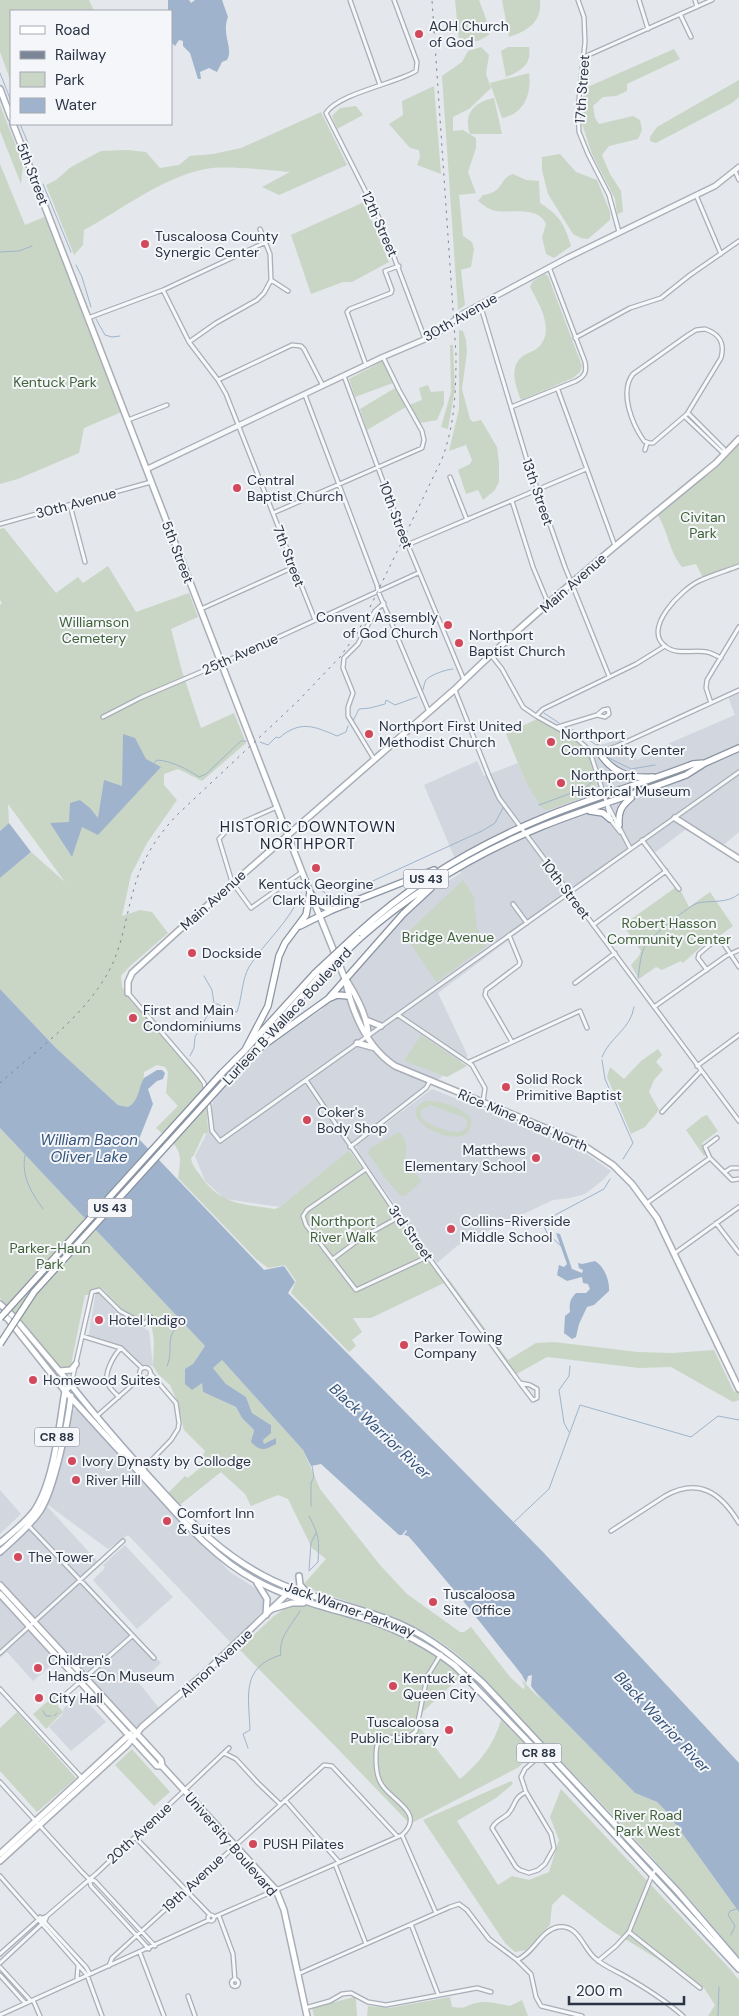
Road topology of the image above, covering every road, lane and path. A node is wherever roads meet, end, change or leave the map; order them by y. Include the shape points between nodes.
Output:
1 (350, 0) edge
2 (394, 0) edge
3 (578, 0) edge
4 (640, 0) edge
5 (695, 0) edge
6 (712, 0) edge
7 (697, 6) junction
8 (680, 14) junction
9 (648, 29) junction
10 (691, 37) dead end
11 (584, 57) junction
12 (380, 85) junction
13 (0, 90) edge
14 (10, 115) edge
15 (13, 125) edge
16 (737, 169) edge
17 (739, 180) edge
18 (696, 195) junction
19 (260, 229) dead end
20 (619, 232) junction
21 (739, 241) edge
22 (266, 242) junction
23 (721, 254) junction
24 (398, 266) junction
25 (549, 267) junction
26 (271, 280) junction
27 (163, 290) junction
28 (288, 291) dead end
29 (480, 304) junction
30 (88, 318) junction
31 (575, 338) junction
32 (425, 339) junction
33 (189, 342) junction
34 (383, 357) junction
35 (366, 365) junction
36 (344, 376) junction
37 (218, 380) junction
38 (323, 386) junction
39 (558, 390) junction
40 (305, 395) junction
41 (168, 404) dead end
42 (510, 407) junction
43 (688, 413) junction
44 (685, 417) junction
45 (128, 420) junction
46 (240, 426) junction
47 (739, 439) edge
48 (647, 443) junction
49 (646, 450) dead end
50 (724, 454) junction
51 (378, 468) junction
52 (147, 469) junction
53 (586, 470) junction
54 (450, 476) dead end
55 (152, 482) junction
56 (340, 484) junction
57 (538, 490) junction
58 (512, 501) junction
59 (70, 505) junction
60 (273, 514) junction
61 (467, 520) junction
62 (0, 524) edge
63 (407, 545) junction
64 (615, 547) junction
65 (85, 562) dead end
66 (739, 566) edge
67 (294, 567) junction
68 (418, 574) junction
69 (572, 583) junction
70 (378, 591) junction
71 (384, 603) junction
72 (548, 604) junction
73 (201, 609) junction
74 (315, 620) junction
75 (739, 627) edge
76 (665, 646) junction
77 (490, 654) junction
78 (721, 658) junction
79 (222, 662) junction
80 (609, 676) junction
81 (464, 680) junction
82 (454, 690) junction
83 (739, 690) edge
84 (711, 703) junction
85 (429, 712) junction
86 (597, 715) dead end
87 (536, 716) junction
88 (103, 717) dead end
89 (558, 727) junction
90 (739, 748) edge
91 (600, 752) junction
92 (591, 755) junction
93 (374, 760) junction
94 (705, 763) junction
95 (739, 772) edge
96 (660, 777) junction
97 (636, 794) junction
98 (604, 797) junction
99 (607, 804) junction
100 (277, 807) junction
101 (583, 811) junction
102 (675, 818) junction
103 (610, 820) junction
104 (619, 826) junction
105 (520, 828) junction
106 (621, 832) junction
107 (288, 833) junction
108 (526, 834) junction
109 (642, 840) junction
110 (630, 848) junction
111 (739, 859) edge
112 (455, 861) junction
113 (666, 871) junction
114 (302, 872) junction
115 (441, 879) junction
116 (232, 882) junction
117 (679, 889) dead end
118 (569, 892) junction
119 (310, 893) junction
120 (513, 904) dead end
121 (332, 910) junction
122 (319, 917) junction
123 (527, 923) junction
124 (593, 925) junction
125 (298, 927) junction
126 (358, 936) junction
127 (509, 936) junction
128 (739, 950) edge
129 (615, 953) junction
130 (731, 954) junction
131 (739, 967) edge
132 (707, 970) junction
133 (345, 979) junction
134 (575, 984) dead end
135 (128, 993) joint
136 (349, 996) junction
137 (328, 998) junction
138 (654, 1008) junction
139 (398, 1015) junction
140 (366, 1020) junction
141 (381, 1026) junction
142 (587, 1028) dead end
143 (368, 1035) junction
144 (739, 1035) edge
145 (512, 1042) junction
146 (357, 1043) junction
147 (376, 1048) junction
148 (248, 1052) junction
149 (469, 1062) junction
150 (697, 1066) junction
151 (701, 1071) junction
152 (306, 1080) junction
153 (430, 1081) junction
154 (483, 1102) junction
155 (662, 1112) dead end
156 (739, 1121) edge
157 (717, 1138) dead end
158 (350, 1147) junction
159 (710, 1158) junction
160 (739, 1168) edge
161 (366, 1169) junction
162 (725, 1172) junction
163 (739, 1179) edge
164 (647, 1203) junction
165 (739, 1207) edge
166 (399, 1217) junction
167 (716, 1223) junction
168 (675, 1253) junction
169 (739, 1253) edge
170 (427, 1257) junction
171 (333, 1259) junction
172 (0, 1304) edge
173 (0, 1313) edge
174 (151, 1317) dead end
175 (0, 1318) edge
176 (82, 1336) junction
177 (0, 1344) edge
178 (121, 1348) junction
179 (76, 1364) junction
180 (142, 1368) junction
181 (59, 1371) junction
182 (151, 1374) junction
183 (141, 1376) junction
184 (520, 1383) junction
185 (71, 1385) junction
186 (739, 1389) edge
187 (65, 1391) junction
188 (119, 1397) junction
189 (71, 1398) junction
190 (82, 1409) junction
191 (68, 1412) junction
192 (96, 1417) junction
193 (142, 1470) junction
194 (26, 1523) junction
195 (739, 1523) edge
196 (611, 1531) dead end
197 (123, 1541) dead end
198 (0, 1543) edge
199 (0, 1552) edge
200 (298, 1576) dead end
201 (79, 1580) junction
202 (255, 1580) junction
203 (0, 1585) edge
204 (290, 1588) junction
205 (0, 1594) edge
206 (286, 1595) junction
207 (309, 1595) junction
208 (309, 1603) junction
209 (272, 1609) junction
210 (266, 1615) junction
211 (34, 1622) junction
212 (29, 1626) junction
213 (132, 1636) junction
214 (445, 1649) junction
215 (0, 1653) edge
216 (440, 1654) junction
217 (154, 1658) dead end
218 (86, 1678) junction
219 (80, 1682) junction
220 (0, 1690) edge
221 (64, 1699) dead end
222 (135, 1733) junction
223 (128, 1735) junction
224 (132, 1740) junction
225 (229, 1748) dead end
226 (546, 1751) junction
227 (224, 1753) junction
228 (541, 1755) junction
229 (162, 1766) junction
230 (82, 1778) junction
231 (0, 1782) edge
232 (86, 1783) junction
233 (184, 1790) junction
234 (526, 1792) junction
235 (284, 1800) junction
236 (280, 1804) junction
237 (35, 1820) junction
238 (40, 1825) junction
239 (402, 1835) junction
240 (397, 1836) junction
241 (135, 1837) junction
242 (235, 1845) junction
243 (0, 1854) edge
244 (0, 1861) edge
245 (337, 1863) junction
246 (656, 1869) junction
247 (652, 1875) junction
248 (0, 1876) edge
249 (89, 1879) junction
250 (276, 1890) junction
251 (185, 1891) junction
252 (436, 1913) junction
253 (47, 1916) junction
254 (212, 1916) junction
255 (219, 1916) junction
256 (39, 1918) junction
257 (44, 1923) junction
258 (411, 1924) junction
259 (141, 1931) junction
260 (629, 1932) junction
261 (136, 1935) junction
262 (366, 1944) junction
263 (155, 1946) junction
264 (149, 1949) junction
265 (140, 1952) junction
266 (0, 1954) edge
267 (517, 1960) junction
268 (598, 1961) junction
269 (739, 1962) edge
270 (0, 1965) edge
271 (78, 1965) junction
272 (109, 1966) junction
273 (739, 1969) edge
274 (298, 1974) junction
275 (0, 1975) edge
276 (89, 1975) junction
277 (77, 1980) junction
278 (235, 1980) dead end
279 (700, 1988) dead end
280 (491, 1992) dead end
281 (438, 1994) junction
282 (188, 1996) dead end
283 (32, 2000) junction
284 (25, 2004) junction
285 (305, 2008) junction
286 (0, 2015) edge
287 (40, 2016) edge
288 (102, 2016) edge
289 (164, 2016) edge
290 (195, 2016) edge
291 (307, 2016) edge
292 (582, 2016) edge
293 (683, 2016) edge

1 - 12 street
2 - 12 street via 418,67 413,73
3 - 11 street, 17th Street via 584,22
4 - 9 street
5 - 7 street
6 - 7 street
7 - 8 street
8 - 9 street
8 - 10 street
9 - 11 street
11 - 20 street, 17th Street via 578,108 579,132 609,195
12 - 24 street, 12th Street via 342,100 326,113 373,206
13 - 14 main road
15 - 30 main road, 5th Street
16 - 17 street
16 - 18 street, 30th Avenue via 715,186
18 - 20 street, 30th Avenue
18 - 23 street
19 - 22 street
20 - 25 street, 30th Avenue
21 - 23 street
22 - 26 street via 271,260
22 - 27 street
23 - 31 street via 661,298 630,308
24 - 32 street, 12th Street
24 - 35 street via 385,271 391,293 347,312
25 - 29 street, 30th Avenue
25 - 31 street
26 - 28 street
26 - 33 street via 257,300
27 - 30 street
27 - 33 street, 7th Street
29 - 32 street, 30th Avenue
29 - 42 street, 13th Street
30 - 45 main road, 5th Street
31 - 39 street via 586,372 584,377
32 - 34 street, 30th Avenue
33 - 37 street, 7th Street
34 - 35 street, 30th Avenue
34 - 51 street via 422,431 424,444 418,451
35 - 36 street, 30th Avenue
36 - 38 street, 30th Avenue
36 - 51 street, 10th Street
37 - 38 street via 292,345 304,349
37 - 46 street, 7th Street
38 - 40 street, 30th Avenue
39 - 42 street
39 - 53 street
40 - 46 street, 30th Avenue
40 - 56 street
41 - 45 street
42 - 57 street, 13th Street
43 - 44 street
43 - 48 street via 721,358 721,339 706,329 688,335 628,380 627,400 639,432
43 - 50 street via 724,449
44 - 48 street via 653,443
44 - 50 street
45 - 52 main road, 5th Street
46 - 52 street, 30th Avenue
46 - 60 street, 7th Street
47 - 50 main road, Main Avenue
48 - 49 street
50 - 64 main road, Main Avenue
51 - 56 street
51 - 63 street, 10th Street
52 - 55 main road, 5th Street
53 - 57 street
53 - 64 street
54 - 61 street
55 - 59 street, 30th Avenue
55 - 73 main road, 5th Street
56 - 60 street
56 - 70 street
57 - 58 street
57 - 69 street, 13th Street
58 - 61 street
58 - 72 street
59 - 62 street, 30th Avenue
59 - 65 street
60 - 67 street, 7th Street
61 - 63 street
63 - 68 street, 10th Street
64 - 69 main road, Main Avenue
66 - 76 street via 698,581 674,601 657,630 658,638
67 - 73 street
67 - 74 street, 7th Street
68 - 70 street, 25th Avenue
68 - 81 street, 10th Street
69 - 72 main road, Main Avenue
69 - 80 street, 13th Street
70 - 71 street
70 - 74 street, 25th Avenue
71 - 85 street
71 - 93 street via 375,611 358,644 344,658 343,668 353,693 348,716
72 - 77 main road, Main Avenue
73 - 79 main road, 5th Street
74 - 79 street, 25th Avenue
75 - 78 street
76 - 78 street via 674,651 706,652
76 - 80 street
77 - 81 main road, Main Avenue
77 - 87 street via 523,707
78 - 84 street via 706,684
79 - 88 street, 25th Avenue via 142,696
79 - 100 main road, 5th Street
80 - 87 street via 543,709
81 - 82 main road, Main Avenue
82 - 85 main road, Main Avenue
82 - 105 street, 10th Street via 499,798
83 - 84 street
84 - 91 street
85 - 93 main road, Main Avenue
86 - 89 street
87 - 89 street
89 - 92 street via 577,739
90 - 94 highway, Lurleen B Wallace Boulevard / US 43
91 - 92 street
91 - 96 highway via 621,774
92 - 98 street
93 - 107 main road, Main Avenue
94 - 96 highway, Lurleen B Wallace Boulevard / US 43 via 693,764
94 - 97 highway, Lurleen B Wallace Boulevard / US 43 via 695,771
95 - 102 street
96 - 98 highway, Lurleen B Wallace Boulevard / US 43
97 - 99 highway, Lurleen B Wallace Boulevard / US 43
97 - 104 highway via 622,806
98 - 99 street
98 - 105 highway, Lurleen B Wallace Boulevard / US 43
99 - 101 highway, Lurleen B Wallace Boulevard / US 43
99 - 103 street
99 - 104 street
100 - 107 main road, 5th Street
100 - 116 street via 229,828 219,838
101 - 103 highway via 600,811
101 - 108 highway, Lurleen B Wallace Boulevard / US 43
102 - 109 street
102 - 111 main road
103 - 106 street
104 - 106 street
105 - 108 street, 10th Street
105 - 112 highway, Lurleen B Wallace Boulevard / US 43
106 - 110 street
107 - 114 main road, 5th Street
107 - 116 main road, Main Avenue
108 - 115 highway, Lurleen B Wallace Boulevard / US 43
108 - 118 street, 10th Street
109 - 110 street
109 - 113 street
110 - 118 street
112 - 121 highway
112 - 126 highway, Lurleen B Wallace Boulevard / US 43 via 392,904
113 - 117 street
113 - 124 street
114 - 116 street via 251,908
114 - 119 main road, 5th Street
115 - 126 highway, Lurleen B Wallace Boulevard / US 43
115 - 133 highway via 403,914
116 - 135 main road, Main Avenue via 132,973
118 - 123 street
118 - 124 street, 10th Street
119 - 121 highway via 321,905
119 - 122 main road, 5th Street
119 - 125 highway via 306,915
120 - 123 street
121 - 122 highway
122 - 125 highway
122 - 133 main road, 5th Street
123 - 127 street
124 - 129 street, 10th Street
125 - 148 highway via 279,956 268,1006
126 - 148 highway, Lurleen B Wallace Boulevard / US 43, bridge via 317,975
127 - 139 street
127 - 145 street via 520,962 517,968 486,990 485,995
128 - 130 street
129 - 134 street
129 - 138 street, 10th Street
130 - 131 street
130 - 132 street
130 - 132 street via 721,940 712,942 698,958
132 - 138 street
133 - 136 main road, 5th Street
133 - 137 highway
133 - 140 main road, 5th Street
135 - 152 street via 204,1083 212,1132 220,1141
136 - 137 highway
136 - 143 main road, 5th Street
137 - 148 highway
138 - 150 street, 10th Street
139 - 141 street
139 - 149 street
140 - 141 main road
140 - 143 main road, 5th Street
141 - 143 street
142 - 145 street via 580,1011
143 - 146 street
143 - 147 main road, Rice Mine Road North
144 - 150 street
145 - 149 street
146 - 147 main road
146 - 152 street
147 - 153 main road, Rice Mine Road North via 394,1066
148 - 175 highway, Lurleen B Wallace Boulevard / US 43, bridge via 222,1073
148 - 177 highway, Lurleen B Wallace Boulevard / US 43, bridge via 40,1286
149 - 154 street via 485,1088
150 - 151 street, 10th Street
151 - 155 street
151 - 156 street, 10th Street
152 - 158 street, 3rd Street
153 - 154 main road, Rice Mine Road North
153 - 158 street via 425,1089
154 - 164 main road, Rice Mine Road North via 589,1147 613,1165
157 - 159 street via 706,1147
158 - 161 street, 3rd Street
159 - 162 street
159 - 164 street
160 - 162 street
161 - 166 street, 3rd Street
161 - 171 street via 303,1216 306,1225
162 - 163 street via 732,1180
164 - 168 main road, Rice Mine Road North
165 - 167 street
166 - 170 street, 3rd Street
166 - 171 street via 361,1238
167 - 168 street
167 - 169 street
168 - 186 main road, Rice Mine Road North
170 - 171 street via 356,1290
170 - 184 street, 3rd Street
172 - 181 main road, Jack Warner Parkway
173 - 187 main road, Jack Warner Parkway / CR 88
174 - 176 street via 144,1324 139,1322 99,1290 92,1292
176 - 178 street
176 - 179 street
178 - 180 street
178 - 188 street via 112,1358 107,1379
179 - 181 main road via 70,1370
179 - 185 street
180 - 182 street via 148,1368
180 - 183 street
181 - 185 main road, Jack Warner Parkway
182 - 183 street via 146,1378
182 - 193 street via 176,1402 179,1423 171,1440
183 - 188 street
184 - 184 street via 533,1400 537,1398 534,1386
185 - 187 main road
185 - 189 main road, CR 88
185 - 192 main road, Jack Warner Parkway
187 - 189 main road, Jack Warner Parkway / CR 88
187 - 194 main road, CR 88 via 45,1490
188 - 192 street
189 - 190 main road, Jack Warner Parkway / CR 88
189 - 191 main road, CR 88
190 - 191 main road, CR 88 via 76,1406
190 - 202 main road, Jack Warner Parkway / CR 88 via 200,1538 218,1555
191 - 194 main road, CR 88 via 49,1492 40,1510
192 - 193 main road, Jack Warner Parkway
193 - 204 main road, Jack Warner Parkway via 207,1538 248,1567
194 - 198 main road, CR 88
194 - 199 main road, CR 88
194 - 201 street
195 - 196 street via 714,1494 688,1488 669,1494
197 - 201 street
200 - 207 main road via 300,1585
201 - 211 street
201 - 213 street
202 - 206 main road, Jack Warner Parkway / CR 88
202 - 210 main road via 267,1599
203 - 211 main road, University Boulevard
204 - 206 main road, Almon Avenue
204 - 207 main road, Jack Warner Parkway
205 - 212 main road, University Boulevard
206 - 208 main road, Jack Warner Parkway / CR 88
206 - 209 main road, Almon Avenue
207 - 214 main road, Jack Warner Parkway via 400,1624
208 - 209 main road via 292,1603
208 - 216 main road, Jack Warner Parkway / CR 88 via 392,1629
209 - 210 main road, Almon Avenue
210 - 222 main road, Almon Avenue
211 - 212 street
211 - 218 main road, University Boulevard
212 - 215 street
212 - 219 main road, University Boulevard
213 - 217 street
213 - 218 street
214 - 216 street
214 - 226 main road, Jack Warner Parkway via 484,1683
216 - 228 main road, Jack Warner Parkway / CR 88 via 469,1679
216 - 239 street via 427,1677 416,1732 408,1738 382,1737 377,1744 380,1781 409,1814 410,1824
218 - 219 street
218 - 222 main road, University Boulevard
219 - 221 street
219 - 223 main road, University Boulevard
220 - 230 street
222 - 223 main road, Almon Avenue
222 - 224 main road, Almon Avenue
222 - 229 main road, University Boulevard via 161,1760
223 - 224 main road, University Boulevard
223 - 230 main road, Almon Avenue
224 - 229 main road, University Boulevard via 157,1766
224 - 232 main road, Almon Avenue
225 - 227 street, 20th Avenue
226 - 228 street
226 - 246 main road, Jack Warner Parkway
227 - 233 street, 20th Avenue
227 - 236 street via 232,1755
228 - 234 street via 521,1777
228 - 247 main road, Jack Warner Parkway / CR 88
229 - 233 main road, University Boulevard
230 - 232 street
230 - 237 main road, Almon Avenue
231 - 237 street
232 - 238 main road, Almon Avenue
233 - 241 street, 20th Avenue
233 - 242 main road, University Boulevard
234 - 234 street via 552,1834 554,1848 545,1864 529,1873 516,1867 492,1828 509,1812 518,1796
235 - 236 street, 19th Avenue
235 - 240 street, 19th Avenue via 327,1764
235 - 245 street
236 - 242 street, 19th Avenue
237 - 238 street
237 - 243 main road, Almon Avenue
238 - 244 main road, Almon Avenue
238 - 249 street
239 - 240 street
239 - 252 street
240 - 245 street
241 - 249 street, 20th Avenue
241 - 251 street
242 - 250 main road, University Boulevard
242 - 251 street, 19th Avenue
245 - 250 street
245 - 262 street
246 - 247 street
246 - 269 main road, Jack Warner Parkway
247 - 260 street
247 - 273 main road, Jack Warner Parkway / CR 88
248 - 256 street
249 - 253 street, 20th Avenue
249 - 259 street via 95,1881
249 - 261 street via 91,1886
250 - 255 street
250 - 274 main road, University Boulevard via 284,1910
251 - 254 street
251 - 259 street, 19th Avenue
252 - 258 street
252 - 267 street via 459,1904 489,1939
253 - 256 street
253 - 257 street, 20th Avenue
254 - 255 street
254 - 263 street
255 - 278 street via 233,1954
256 - 257 street
256 - 266 street
257 - 270 street, 20th Avenue
257 - 271 street
257 - 276 street via 86,1967
258 - 262 street
258 - 281 street
259 - 261 street, 19th Avenue
259 - 263 street
260 - 268 street
260 - 279 street
261 - 264 street
261 - 272 street, 19th Avenue via 112,1958
262 - 274 street
263 - 264 street
264 - 265 street
265 - 272 street
265 - 289 street
267 - 268 street via 528,1954 549,1931 562,1927 575,1931
267 - 292 street via 531,1974 542,2006
268 - 293 street via 642,1986
270 - 283 street
271 - 276 street
271 - 277 street
272 - 276 street
274 - 285 main road, University Boulevard
275 - 284 street
276 - 277 street
276 - 288 street
277 - 283 street
280 - 281 street via 478,1988
281 - 285 street via 386,2005 368,2002 351,1993
282 - 290 street
283 - 284 street
283 - 287 street
284 - 286 street
285 - 291 main road, University Boulevard

